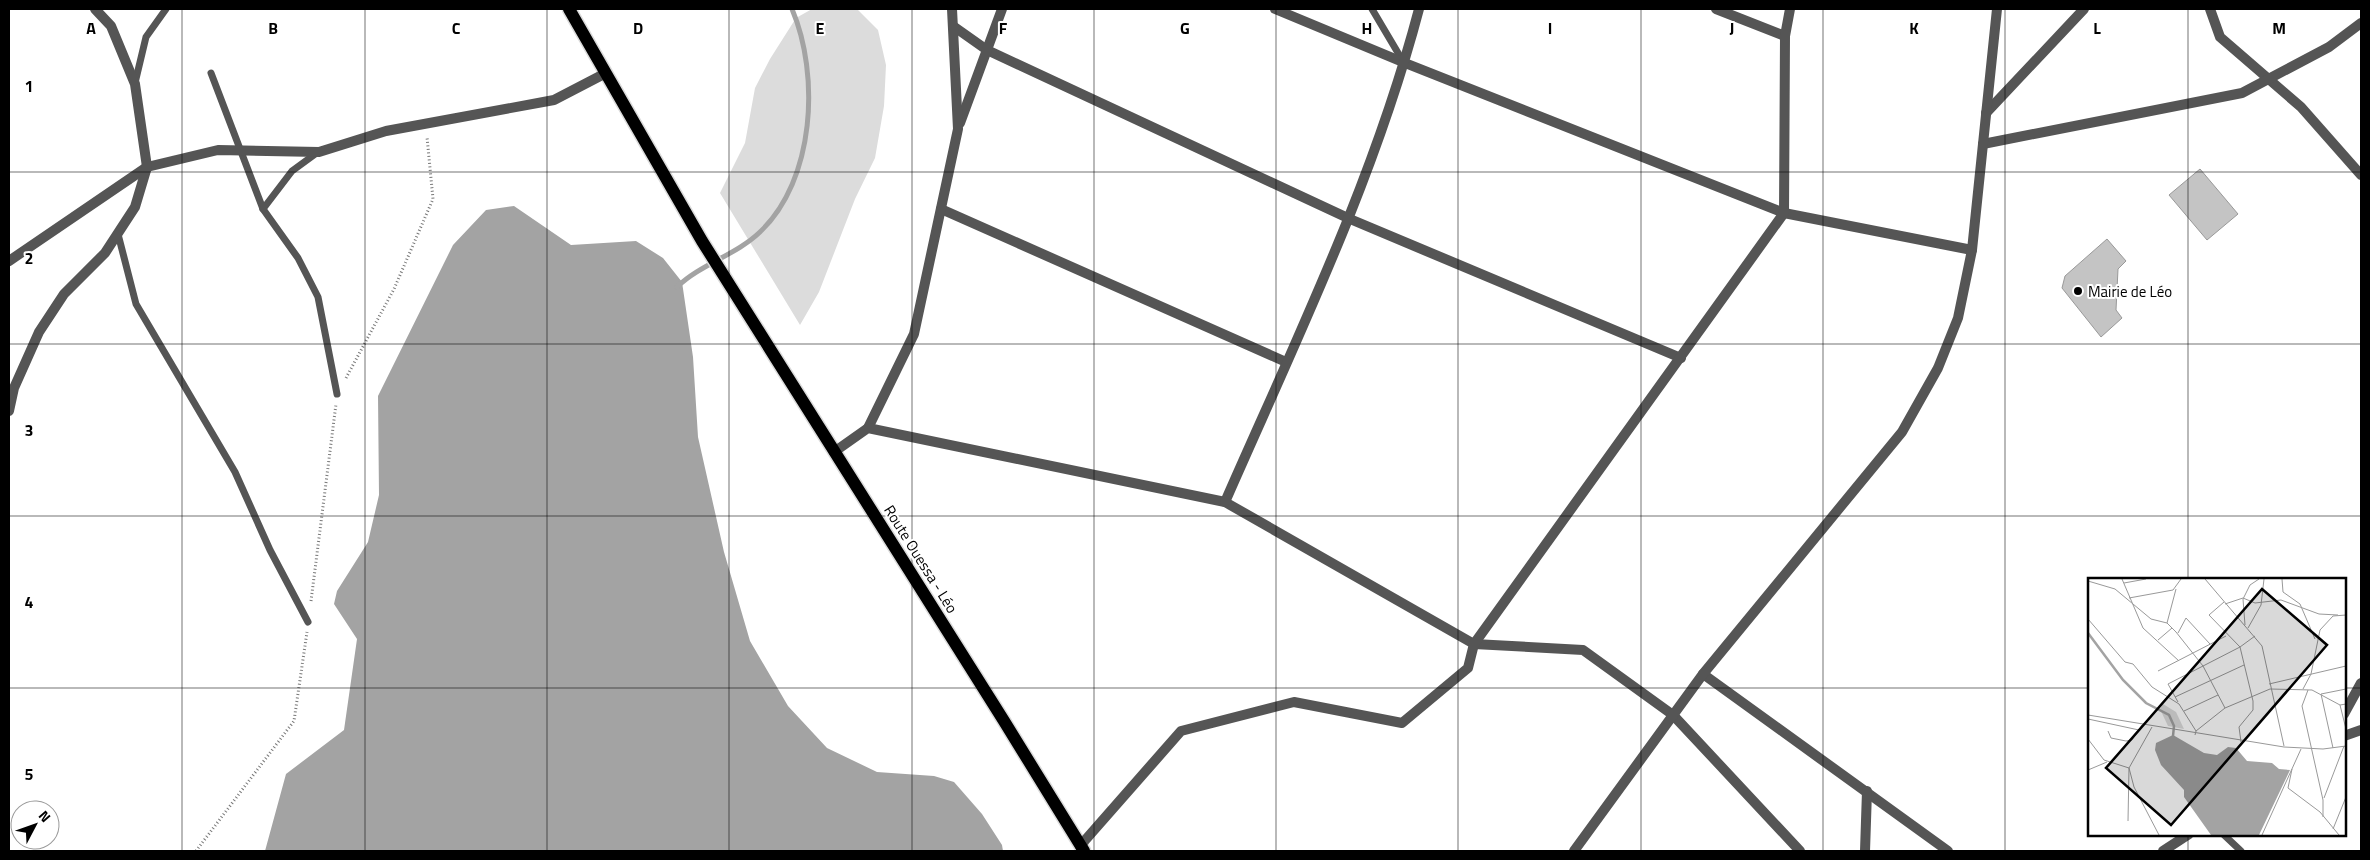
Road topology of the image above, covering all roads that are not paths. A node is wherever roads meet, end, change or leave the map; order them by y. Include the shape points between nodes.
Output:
1 (95, 9) edge
2 (166, 9) edge
3 (569, 9) edge
4 (952, 9) edge
5 (1002, 9) edge
6 (1275, 9) edge
7 (1372, 9) edge
8 (1419, 9) edge
9 (1716, 9) edge
10 (1790, 9) edge
11 (1997, 9) edge
12 (2084, 9) edge
13 (2210, 9) edge
14 (2361, 23) edge
15 (953, 26) junction
16 (1786, 36) junction
17 (987, 50) junction
18 (1404, 63) junction
19 (211, 73) dead end
20 (606, 73) junction
21 (2270, 79) junction
22 (135, 84) junction
23 (1986, 113) junction
24 (958, 129) junction
25 (1982, 144) junction
26 (240, 150) junction
27 (319, 152) junction
28 (147, 167) junction
29 (2361, 175) edge
30 (263, 209) junction
31 (941, 209) junction
32 (1784, 213) junction
33 (1350, 219) junction
34 (118, 234) junction
35 (1972, 250) junction
36 (9, 261) edge
37 (1681, 358) junction
38 (1286, 362) junction
39 (337, 394) road end
40 (9, 411) edge
41 (868, 428) junction
42 (834, 452) junction
43 (1225, 502) junction
44 (308, 622) road end
45 (1474, 644) junction
46 (1703, 674) junction
47 (2361, 683) edge
48 (2345, 712) edge
49 (1672, 715) junction
50 (2361, 730) edge
51 (2345, 736) edge
52 (1867, 791) junction
53 (2188, 835) edge
54 (2224, 835) edge
55 (1082, 849) edge
56 (1574, 851) edge
57 (1800, 851) edge
58 (1865, 851) edge
59 (1948, 851) edge
60 (2163, 851) edge
61 (2241, 851) edge

1 - 22 street via 111,26
2 - 22 lane via 146,38
3 - 20 main road, Route Ouessa - Léo
4 - 15 street
5 - 17 street
6 - 18 street
7 - 18 lane
8 - 18 street
9 - 16 street
10 - 16 street
11 - 23 street
12 - 23 street
13 - 21 street via 2220,37
14 - 21 street via 2330,47
15 - 17 street
15 - 24 street
16 - 32 street
17 - 24 street
17 - 33 street
18 - 32 street
18 - 33 street
19 - 26 lane
20 - 27 street via 554,100 386,131
20 - 42 main road, Route Ouessa - Léo via 702,241
21 - 25 street via 2242,93
21 - 29 street via 2301,107
22 - 28 street
23 - 25 street
24 - 31 street
25 - 35 street
26 - 27 street
26 - 28 street via 218,150
26 - 30 lane
27 - 30 lane via 292,171
28 - 34 street via 136,207
28 - 36 street
30 - 39 lane via 298,258 318,297
31 - 38 street
31 - 41 street via 914,334
32 - 35 street
32 - 37 street
33 - 37 street
33 - 38 street
34 - 40 street via 64,294 38,332 14,388
34 - 44 lane via 136,304 235,472 270,550
35 - 46 street via 1958,318 1938,368 1902,432
37 - 45 street
38 - 43 street
41 - 42 street
41 - 43 street
42 - 55 main road, Route Ouessa - Léo
43 - 45 street
45 - 49 street via 1583,650
45 - 55 street via 1468,668 1402,723 1294,702 1181,731
46 - 49 street
46 - 52 street
47 - 48 street
49 - 56 street
49 - 57 street
50 - 51 street
52 - 58 street
52 - 59 street
53 - 60 street
54 - 61 lane

